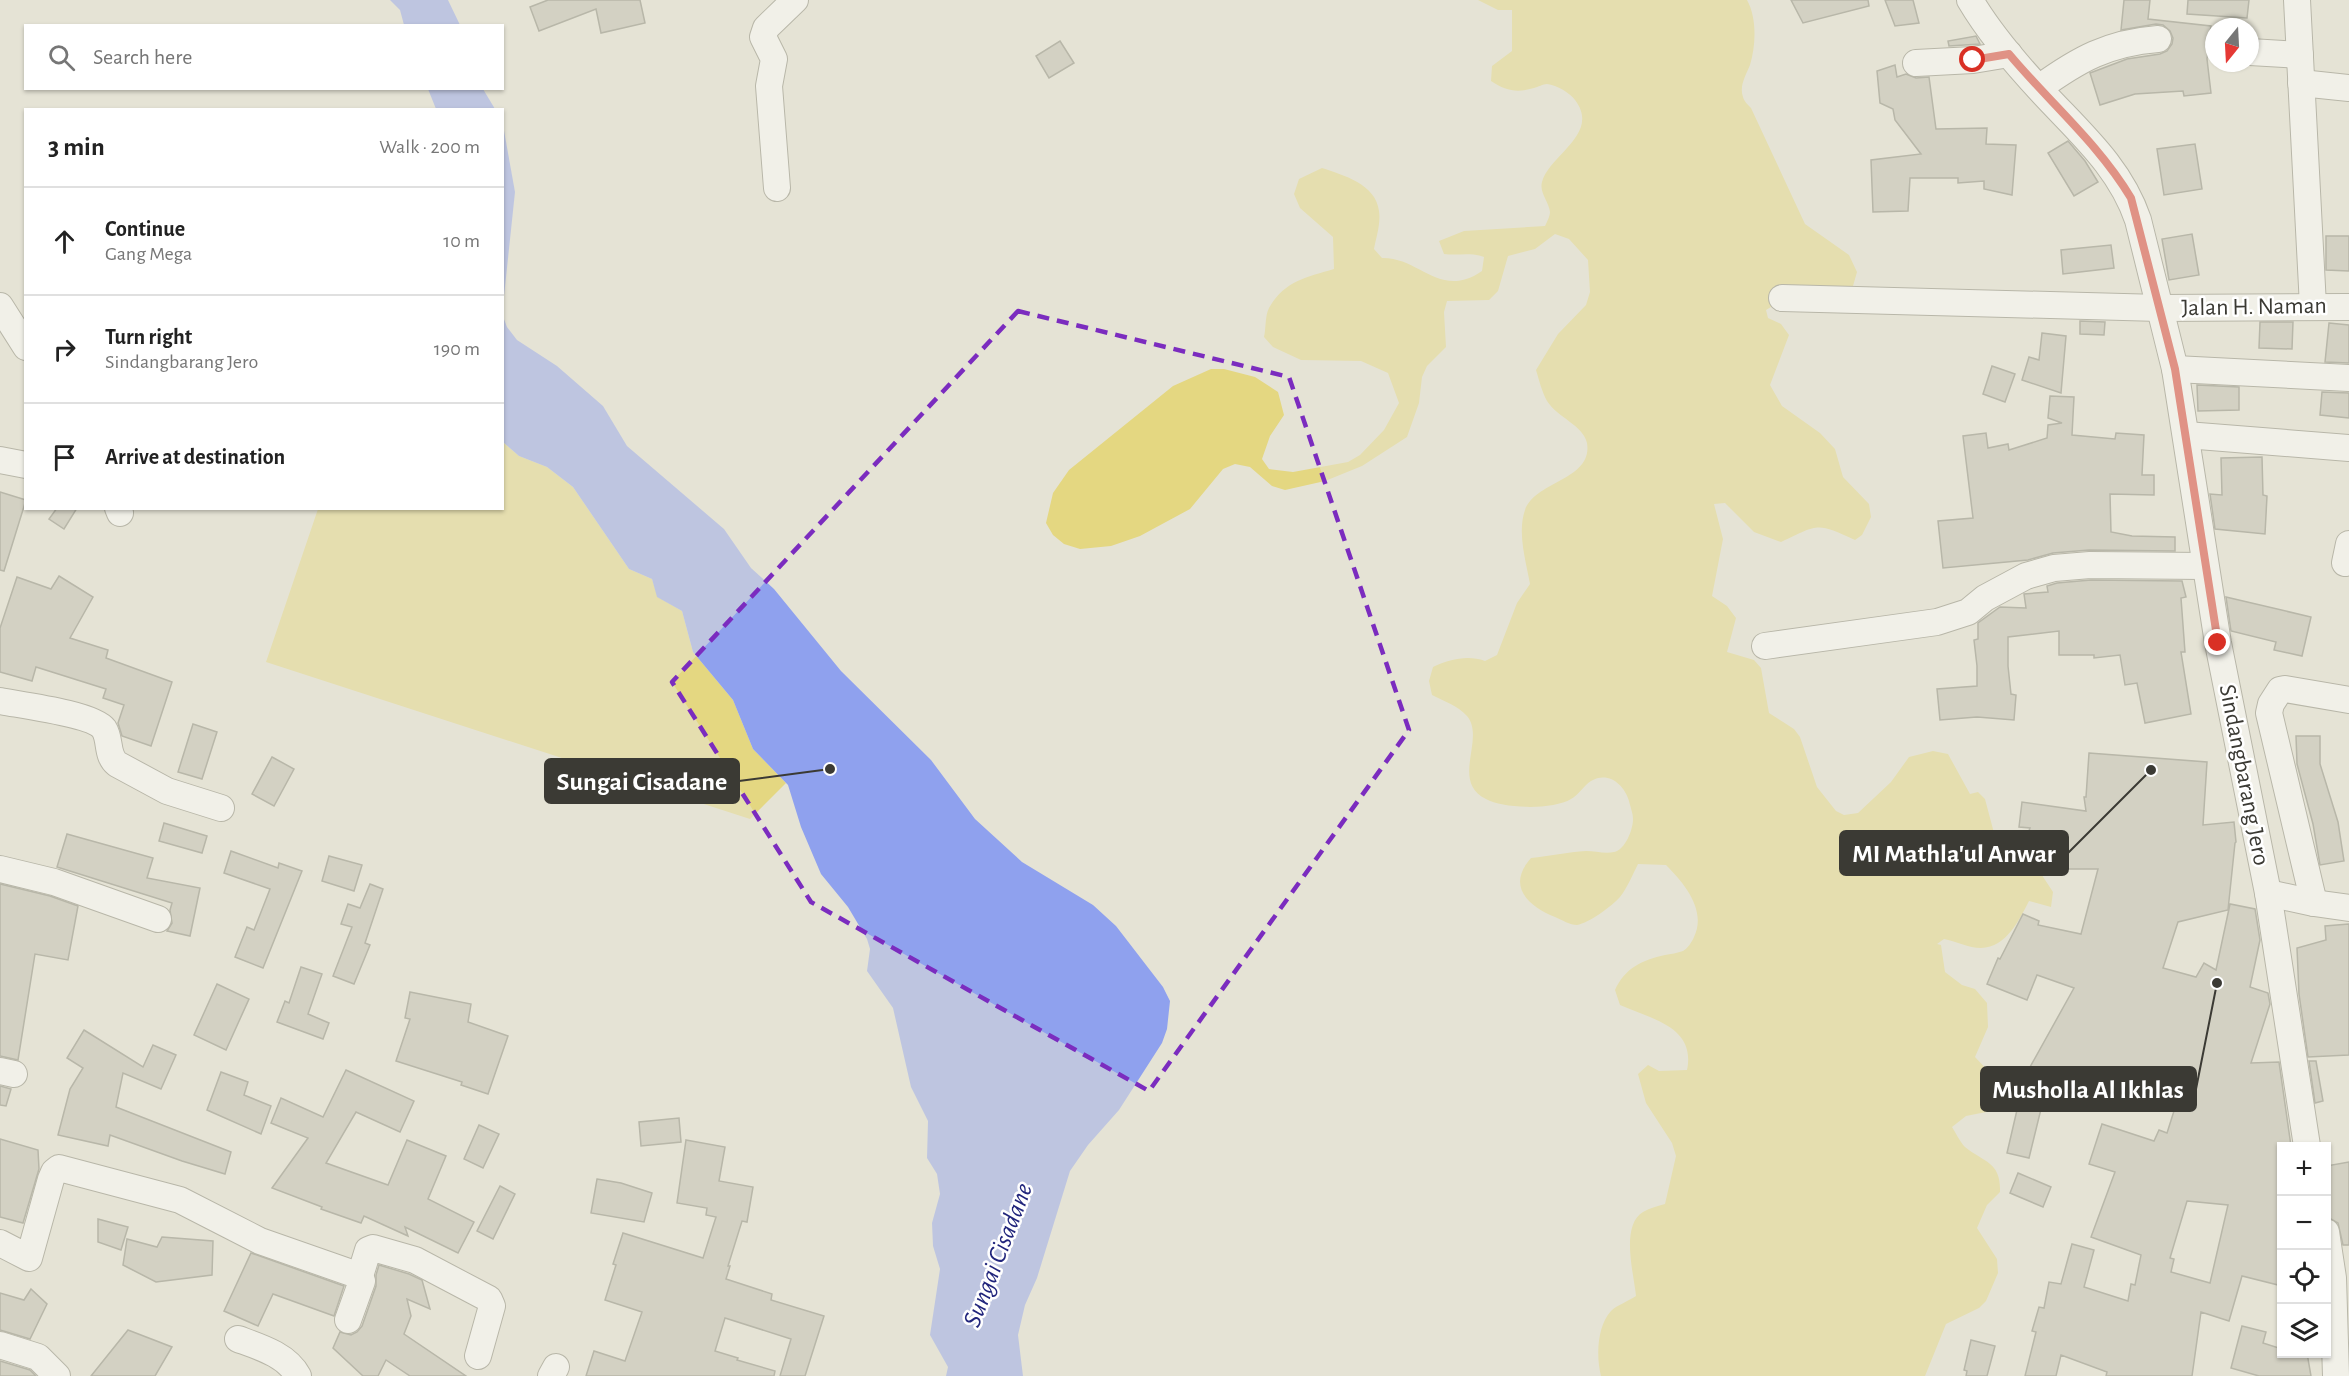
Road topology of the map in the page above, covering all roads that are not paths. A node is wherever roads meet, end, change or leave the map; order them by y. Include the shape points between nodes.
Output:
1 (795, 0) edge
2 (1970, 0) edge
3 (2297, 0) edge
4 (2158, 39) dead end
5 (2259, 53) edge
6 (2009, 54) junction
7 (2300, 55) junction
8 (1916, 63) dead end
9 (2301, 82) junction
10 (2349, 87) edge
11 (2039, 88) junction
12 (777, 188) dead end
13 (1782, 298) dead end
14 (0, 306) edge
15 (2313, 306) junction
16 (2349, 307) edge
17 (2160, 309) junction
18 (24, 344) edge
19 (2175, 369) junction
20 (2349, 378) edge
21 (2186, 435) junction
22 (2349, 448) edge
23 (0, 459) edge
24 (24, 465) edge
25 (2205, 566) junction
26 (1765, 646) dead end
27 (2349, 700) edge
28 (0, 701) edge
29 (221, 808) dead end
30 (0, 869) edge
31 (2268, 893) junction
32 (2314, 903) junction
33 (2349, 908) edge
34 (158, 919) dead end
35 (2306, 1142) edge
36 (0, 1243) edge
37 (2329, 1250) edge
38 (360, 1276) junction
39 (348, 1320) dead end
40 (238, 1339) dead end
41 (0, 1345) edge
42 (478, 1356) dead end
43 (57, 1376) edge
44 (298, 1376) edge
45 (2336, 1376) edge

1 - 12 street via 766,28 763,37 774,59 768,86
2 - 6 street, Sindangbarang Jero
3 - 7 street
4 - 11 street via 2128,42 2096,54 2068,66
5 - 7 street
6 - 8 street
6 - 11 street, Sindangbarang Jero
7 - 9 street
9 - 10 street
9 - 15 street
11 - 17 street, Sindangbarang Jero via 2097,149 2131,198
13 - 17 street, Jalan H. Naman
14 - 18 street
15 - 16 street, Jalan H. Naman
15 - 17 street, Jalan H. Naman
17 - 19 street, Sindangbarang Jero
19 - 20 street
19 - 21 street, Sindangbarang Jero
21 - 22 street
21 - 25 street, Sindangbarang Jero
23 - 24 street
25 - 26 street via 2054,568 2026,576 1958,617
25 - 31 street, Sindangbarang Jero
27 - 32 street via 2285,689 2280,690 2269,713
28 - 29 street via 65,712 100,726 117,764 167,791
30 - 34 street via 54,882
31 - 32 street
31 - 35 street, Sindangbarang Jero
32 - 33 street
36 - 38 street via 29,1258 51,1179 59,1168 180,1200 260,1241
37 - 45 street
38 - 39 street via 362,1281
38 - 42 street via 368,1250 373,1248 415,1260 489,1299 492,1306
40 - 44 street via 282,1358
41 - 43 street via 38,1357

